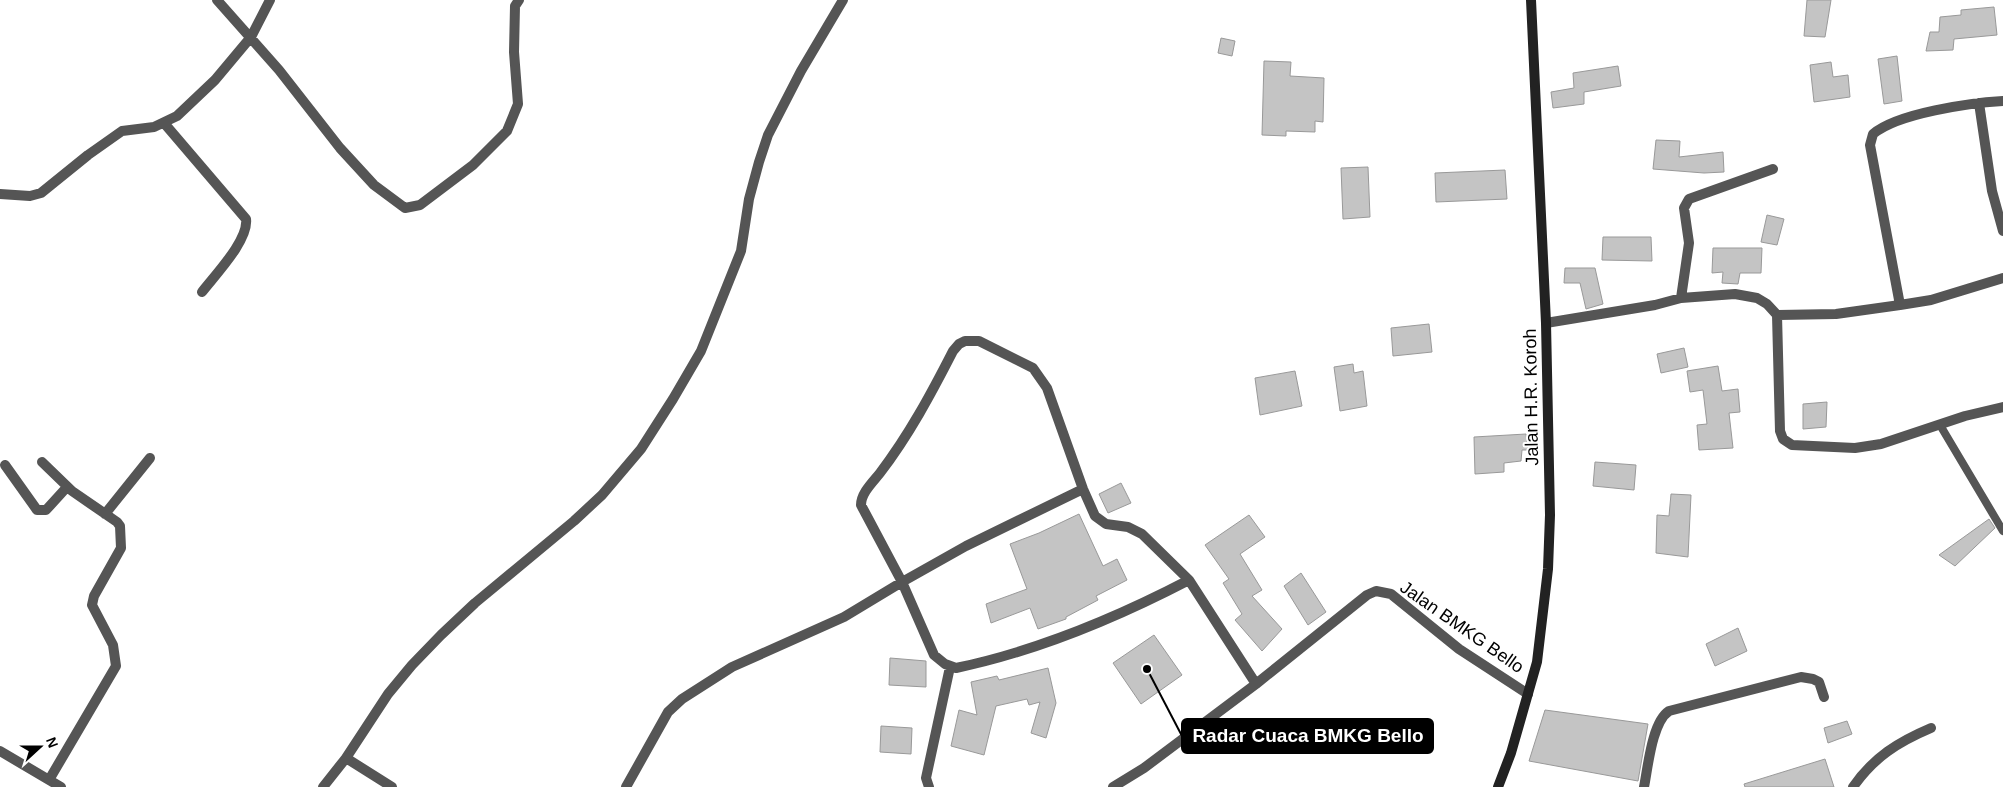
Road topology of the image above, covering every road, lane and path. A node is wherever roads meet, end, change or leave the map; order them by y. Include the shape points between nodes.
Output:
1 (218, 0) edge
2 (270, 0) edge
3 (519, 0) edge
4 (843, 0) edge
5 (1531, 0) edge
6 (251, 37) junction
7 (2003, 101) edge
8 (1979, 103) junction
9 (164, 123) junction
10 (1773, 169) dead end
11 (0, 194) edge
12 (2003, 231) edge
13 (2003, 278) edge
14 (202, 292) dead end
15 (1681, 298) junction
16 (1900, 305) junction
17 (1777, 315) junction
18 (1546, 323) junction
19 (2003, 407) edge
20 (1940, 425) junction
21 (150, 458) dead end
22 (42, 462) dead end
23 (5, 465) dead end
24 (67, 487) junction
25 (1083, 489) junction
26 (105, 514) junction
27 (2003, 531) edge
28 (1189, 580) junction
29 (902, 582) junction
30 (950, 667) junction
31 (1256, 684) junction
32 (1528, 694) junction
33 (1824, 697) dead end
34 (1931, 728) dead end
35 (0, 751) edge
36 (346, 758) junction
37 (49, 780) junction
38 (61, 787) edge
39 (323, 787) edge
40 (392, 787) edge
41 (626, 787) edge
42 (929, 787) edge
43 (1113, 787) edge
44 (1498, 787) edge
45 (1644, 787) edge
46 (1853, 787) edge

1 - 6 street
2 - 6 street
3 - 6 street via 515,6 514,52 518,104 506,131 473,165 420,204 405,208 374,185 345,154
4 - 36 street via 768,135 749,199 741,251 701,351 641,449 619,478 574,521 441,634 388,694
5 - 18 main road, Jalan H.R. Koroh
6 - 9 street via 215,80 177,116
7 - 8 street
8 - 12 street via 1992,191
8 - 16 street via 1919,115 1884,127 1870,139
9 - 11 street via 122,131 41,193 30,196
9 - 14 street via 246,219 242,238
10 - 15 street via 1689,199 1684,208 1689,243
13 - 16 street via 1931,300
15 - 17 street via 1749,296 1767,304
15 - 18 street
16 - 17 street via 1836,314
17 - 20 street via 1780,431 1788,444 1840,448 1869,446
18 - 32 main road, Jalan H.R. Koroh via 1549,551 1541,638
19 - 20 street
20 - 27 lane
21 - 26 street
22 - 24 street
23 - 24 street via 37,510 46,510
24 - 26 street
25 - 28 street via 1098,519 1142,534
25 - 29 street via 966,546
25 - 29 street via 1047,388 1037,373 1026,364 979,341 959,344 922,412 861,502
26 - 37 street via 120,526 121,548 92,605 113,645 116,666
28 - 30 street via 1032,648 966,666
28 - 31 street
29 - 30 street via 934,655
29 - 41 street via 844,617 732,667 682,698 668,712
30 - 42 street via 926,778
31 - 32 street, Jalan BMKG Bello via 1376,591 1391,594 1460,649
31 - 43 street, Jalan BMKG Bello via 1144,768
32 - 44 main road, Jalan H.R. Koroh
33 - 45 street via 1819,682 1801,677 1669,711 1656,730
34 - 46 street via 1885,752
35 - 37 street
36 - 39 street
36 - 40 street
37 - 38 street

